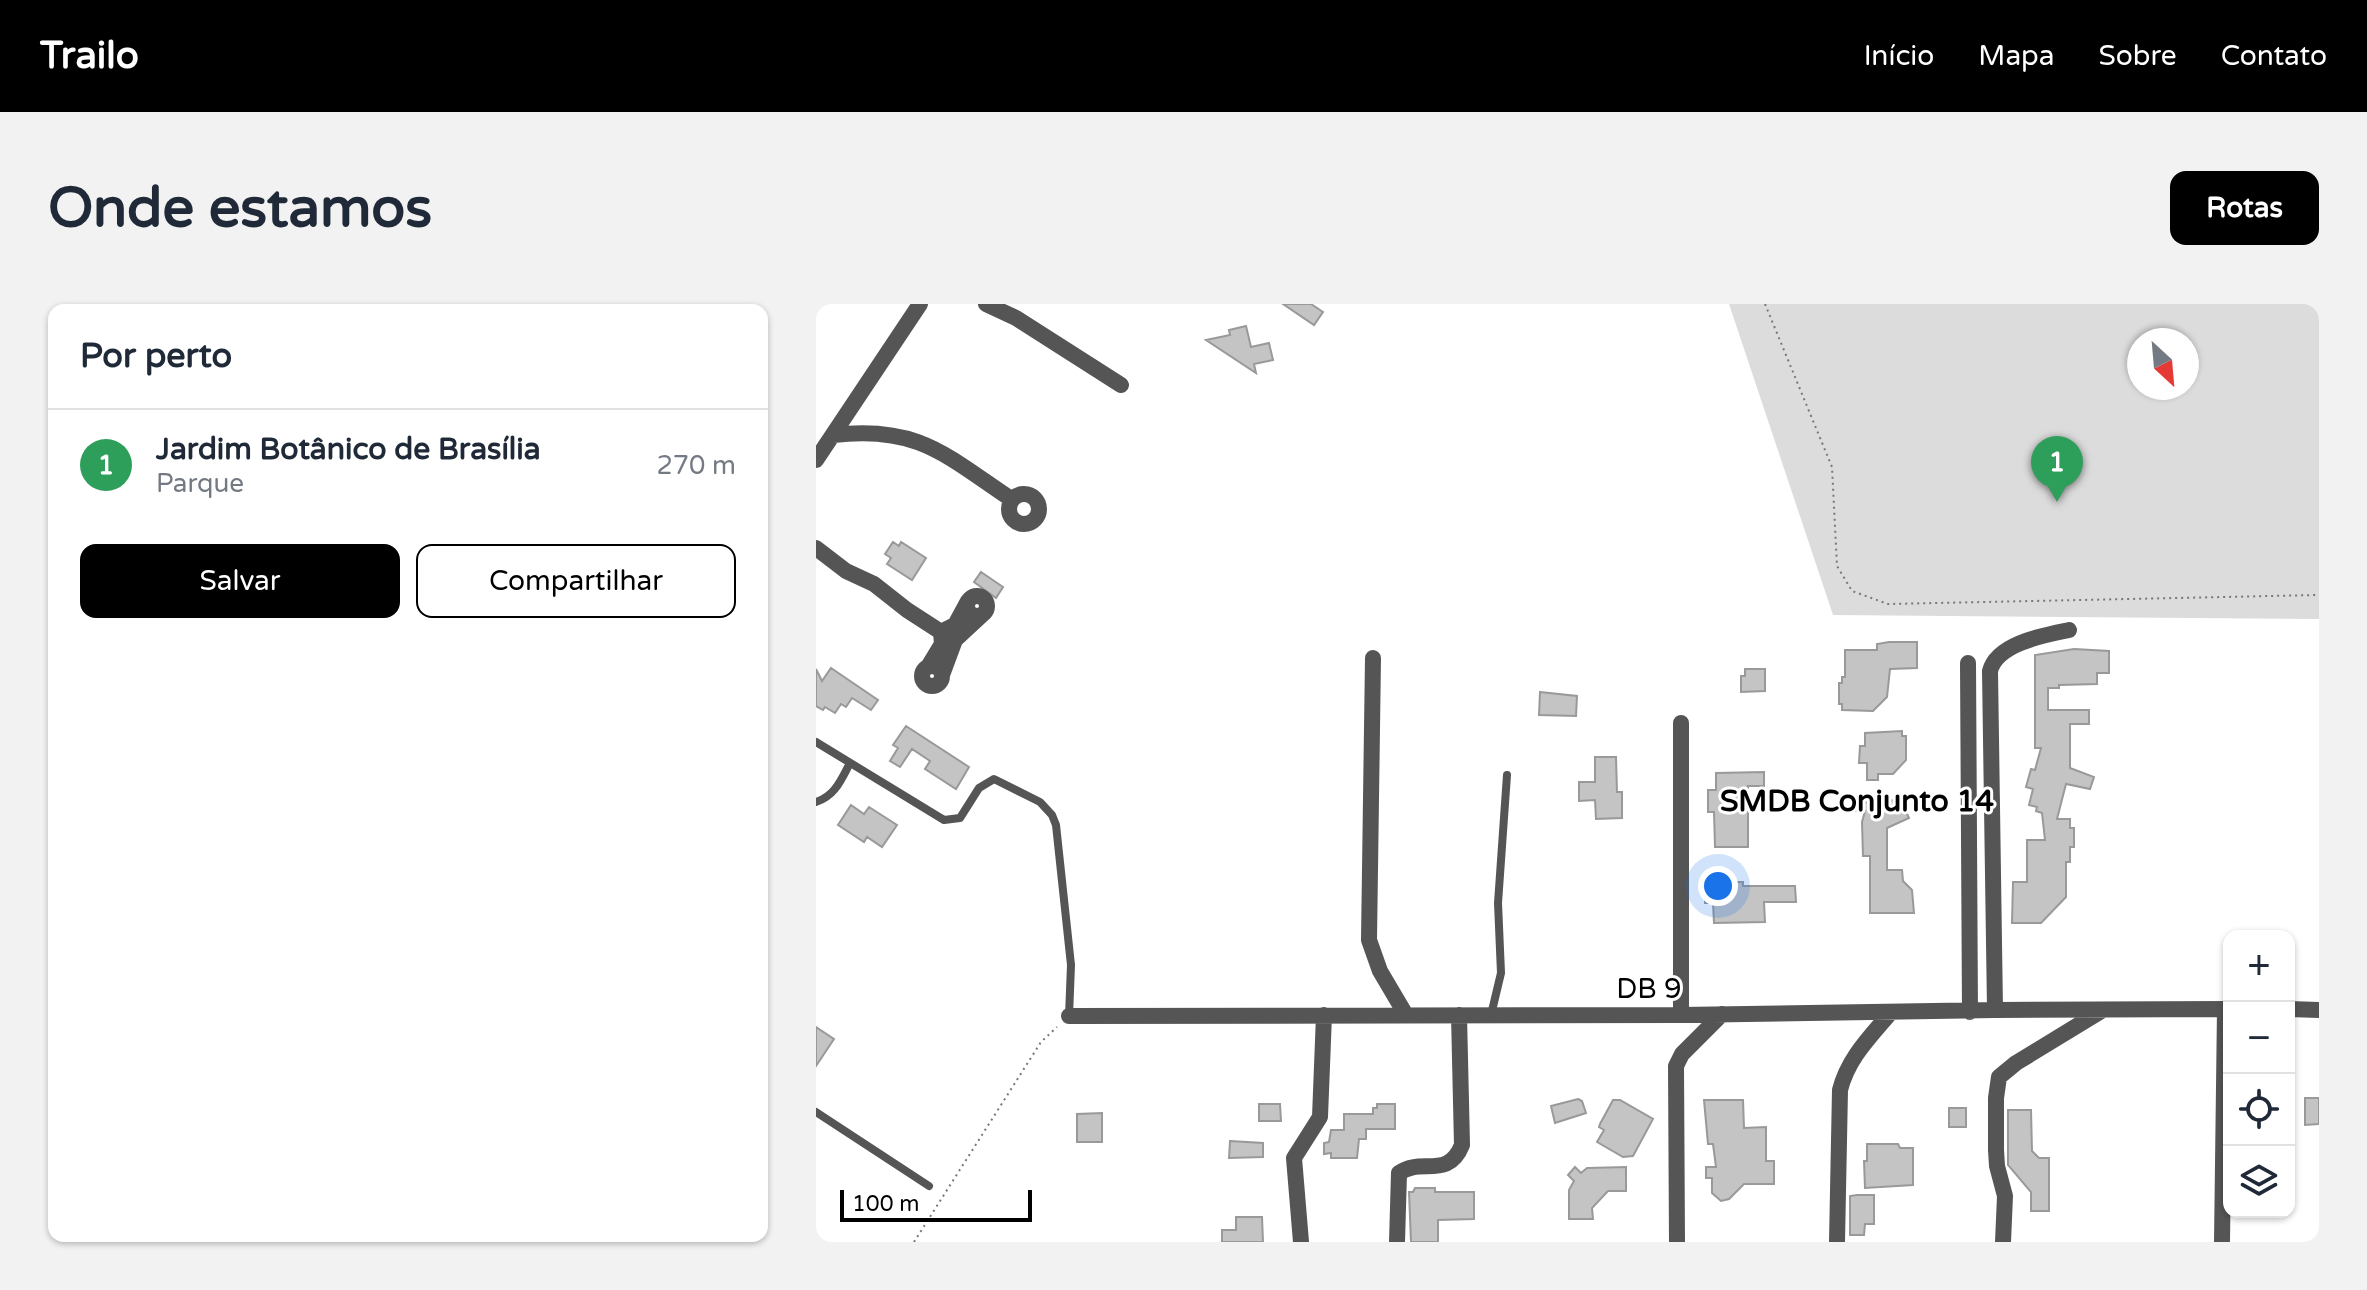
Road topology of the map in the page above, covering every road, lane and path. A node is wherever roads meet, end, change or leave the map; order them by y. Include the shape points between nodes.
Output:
1 (920, 304) edge
2 (986, 304) edge
3 (1765, 304) edge
4 (1121, 385) dead end
5 (833, 435) junction
6 (816, 460) edge
7 (1011, 499) dead end
8 (816, 548) edge
9 (2319, 595) edge
10 (2069, 630) dead end
11 (941, 632) junction
12 (1373, 658) dead end
13 (1968, 663) dead end
14 (1681, 723) dead end
15 (816, 742) edge
16 (850, 763) junction
17 (1507, 775) dead end
18 (816, 802) edge
19 (2223, 1009) edge
20 (2295, 1009) edge
21 (1995, 1010) junction
22 (2103, 1010) junction
23 (2319, 1010) edge
24 (1891, 1012) junction
25 (1970, 1012) junction
26 (1722, 1014) junction
27 (1324, 1015) junction
28 (1406, 1015) junction
29 (1459, 1015) junction
30 (1491, 1015) junction
31 (1681, 1015) junction
32 (1069, 1016) junction
33 (2226, 1074) edge
34 (816, 1112) edge
35 (929, 1186) dead end
36 (914, 1242) edge
37 (1301, 1242) edge
38 (1397, 1242) edge
39 (1677, 1242) edge
40 (1837, 1242) edge
41 (2003, 1242) edge
42 (2222, 1242) edge

1 - 5 street
2 - 4 street
3 - 9 path via 1832,467 1837,566 1852,591 1888,604
5 - 6 street
5 - 7 street via 887,433 924,442
8 - 11 street
10 - 21 street via 2007,651 1990,671
11 - 11 street via 955,625 968,601 969,613 982,615 955,640 935,671
12 - 28 street via 1369,940
13 - 25 street
14 - 31 street
15 - 16 lane
16 - 18 lane via 830,795
16 - 32 lane via 944,820 960,818 979,788 994,779 1046,807 1056,825 1065,906
17 - 30 lane via 1498,903 1501,973
19 - 22 street, DB 9
20 - 23 street
21 - 22 street, DB 9
21 - 25 street, DB 9
22 - 41 street via 1999,1077 1996,1150 2005,1196
24 - 25 street, DB 9
24 - 26 street, DB 9
24 - 40 street via 1844,1072
26 - 31 street, DB 9
26 - 39 street via 1676,1066
27 - 28 street, DB 9
27 - 32 street, DB 9
27 - 37 street via 1320,1117 1294,1158
28 - 29 street, DB 9
29 - 30 street, DB 9
29 - 38 street via 1462,1145 1448,1164 1409,1166 1399,1173
30 - 31 street, DB 9
32 - 36 path via 1041,1042
33 - 42 street
34 - 35 lane

